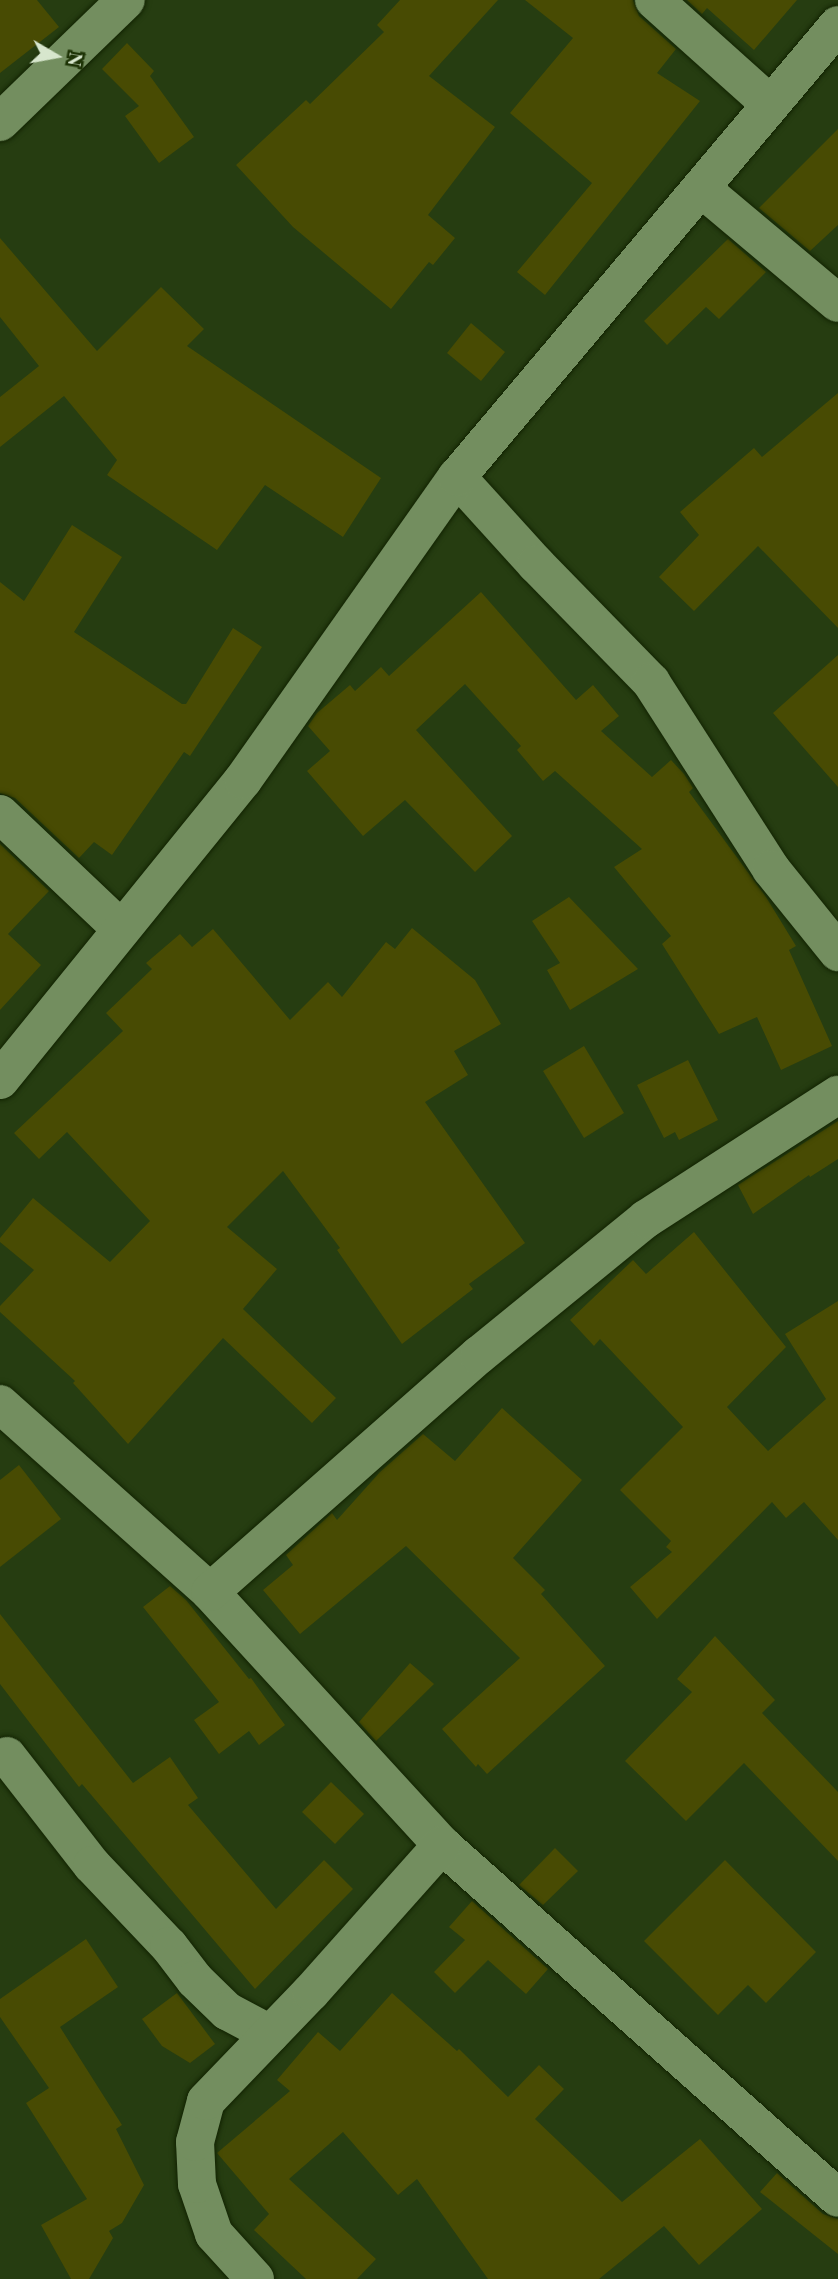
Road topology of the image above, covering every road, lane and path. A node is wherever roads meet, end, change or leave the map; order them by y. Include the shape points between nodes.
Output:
1 (126, 0) edge
2 (654, 0) edge
3 (838, 25) edge
4 (770, 104) junction
5 (0, 122) edge
6 (702, 189) junction
7 (838, 303) edge
8 (457, 477) junction
9 (0, 814) edge
10 (120, 928) junction
11 (838, 952) edge
12 (0, 1080) edge
13 (838, 1095) edge
14 (0, 1405) edge
15 (210, 1592) junction
16 (7, 1756) dead end
17 (442, 1845) junction
18 (270, 2034) junction
19 (838, 2198) edge
20 (255, 2279) edge

1 - 5 street
2 - 4 street
3 - 4 street
4 - 6 street
6 - 7 street
6 - 8 street
8 - 10 street via 243,780
8 - 11 street via 651,682 771,869
9 - 10 street
10 - 12 street
13 - 15 street via 646,1219 479,1355
14 - 15 street
15 - 17 street
16 - 18 street via 92,1865 195,1980 227,2011
17 - 18 street
17 - 19 street
18 - 20 street via 206,2101 195,2142 197,2184 214,2234

